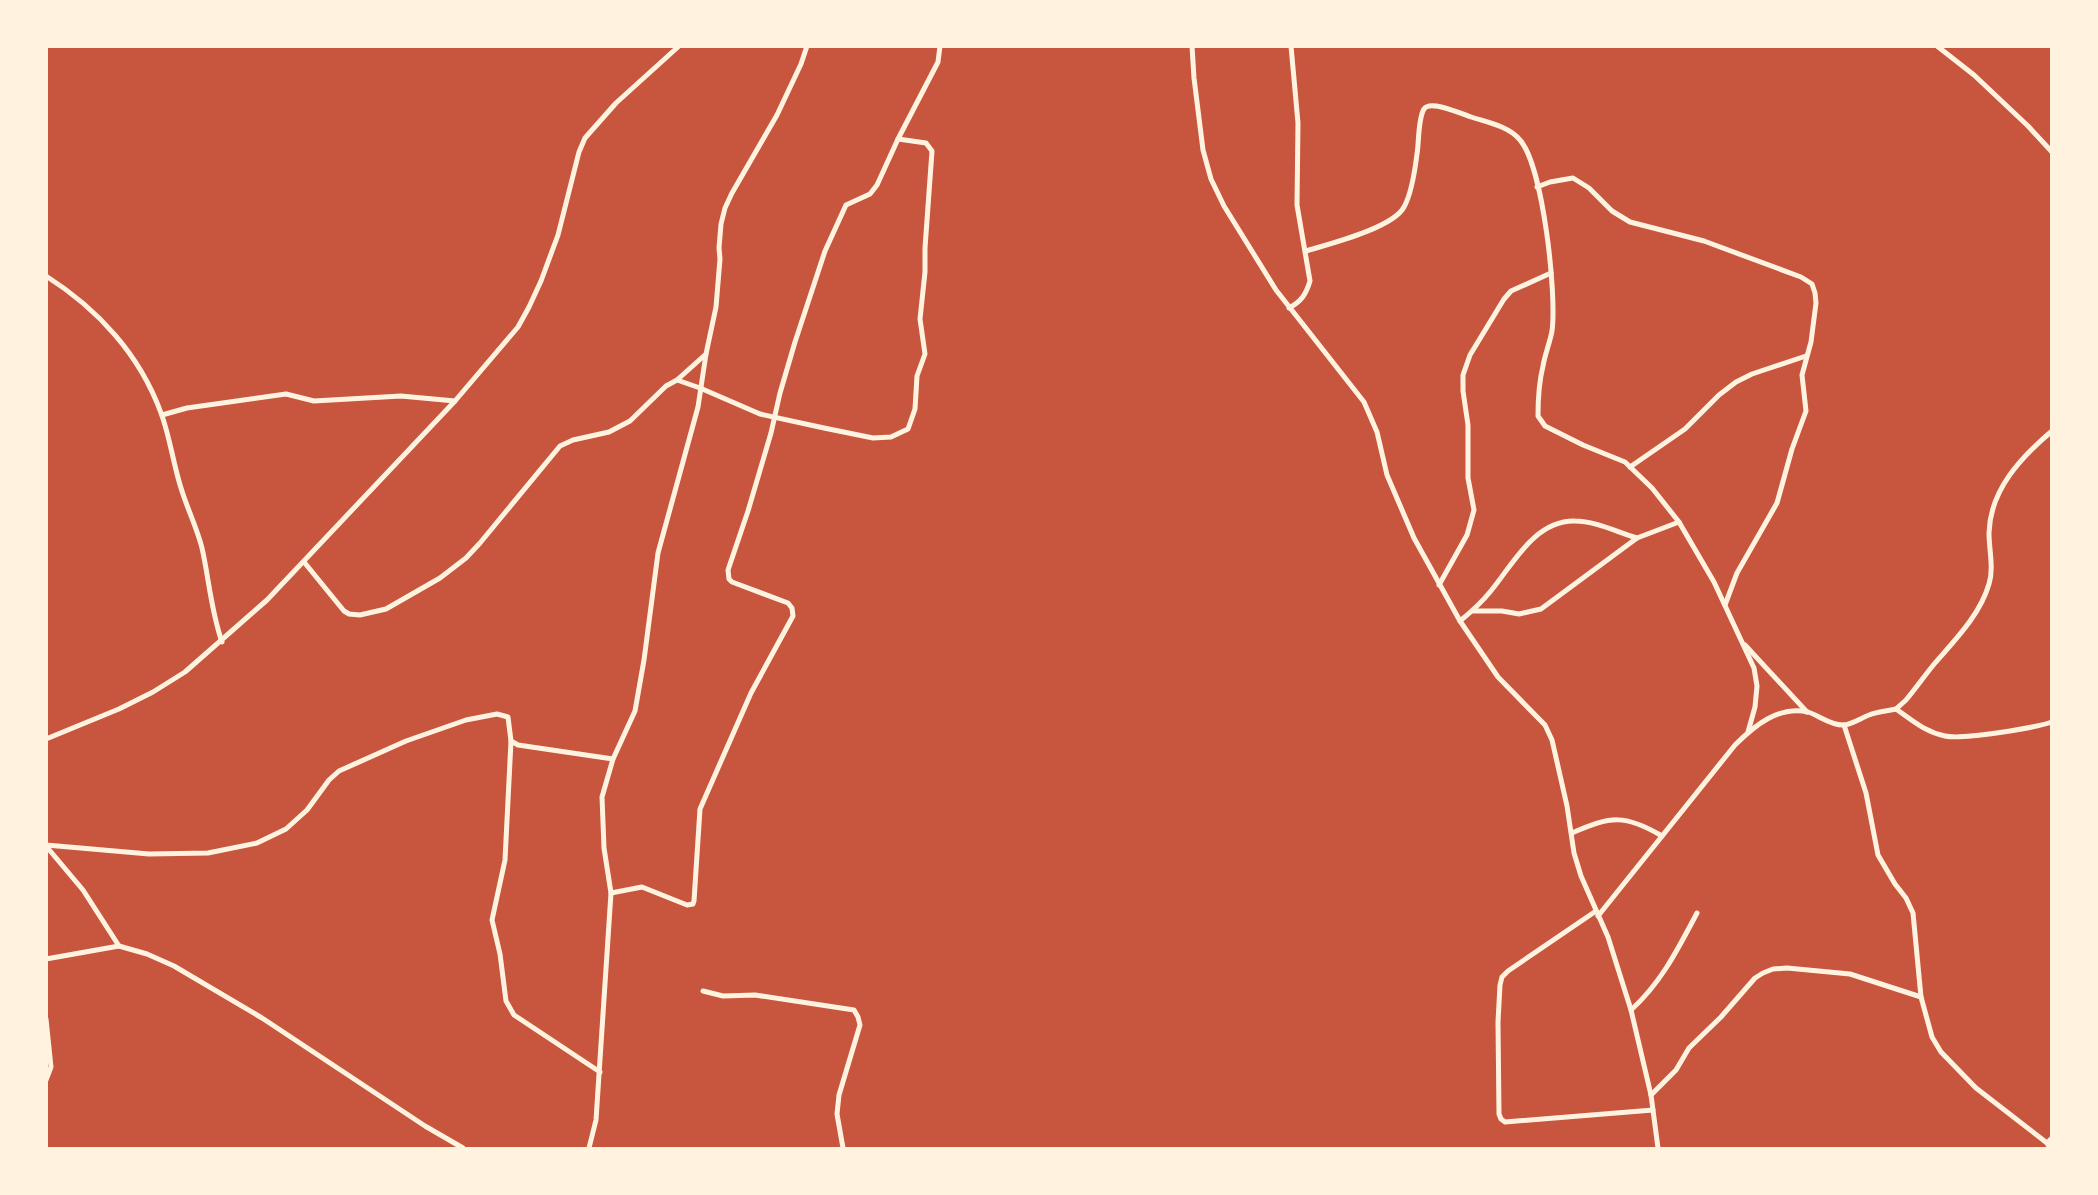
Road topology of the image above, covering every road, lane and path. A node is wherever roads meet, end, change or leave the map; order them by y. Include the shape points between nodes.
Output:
1 (679, 46) edge
2 (807, 46) edge
3 (939, 46) edge
4 (1192, 46) edge
5 (1291, 46) edge
6 (1936, 46) edge
7 (898, 139) junction
8 (2052, 152) edge
9 (1538, 187) junction
10 (1306, 251) junction
11 (1551, 273) junction
12 (46, 276) edge
13 (1289, 308) junction
14 (706, 354) junction
15 (1806, 356) junction
16 (677, 380) junction
17 (700, 388) junction
18 (455, 401) junction
19 (162, 415) junction
20 (775, 416) junction
21 (2052, 430) edge
22 (1630, 467) junction
23 (1679, 522) junction
24 (1637, 538) junction
25 (304, 562) junction
26 (1438, 585) junction
27 (1725, 606) junction
28 (1473, 611) junction
29 (1460, 621) junction
30 (1742, 641) junction
31 (222, 642) junction
32 (1896, 708) junction
33 (1807, 712) junction
34 (2052, 722) edge
35 (1844, 725) junction
36 (1748, 732) junction
37 (46, 739) edge
38 (511, 741) junction
39 (613, 759) junction
40 (1572, 833) junction
41 (1662, 836) junction
42 (46, 845) edge
43 (611, 893) junction
44 (1597, 913) junction
45 (1697, 914) dead end
46 (119, 946) junction
47 (46, 959) edge
48 (704, 991) dead end
49 (1921, 998) junction
50 (1631, 1010) junction
51 (46, 1019) edge
52 (600, 1072) junction
53 (46, 1080) edge
54 (1651, 1095) junction
55 (1653, 1110) junction
56 (2052, 1138) edge
57 (2048, 1146) edge
58 (463, 1149) edge
59 (589, 1149) edge
60 (843, 1149) edge
61 (1658, 1149) edge

1 - 18 street via 616,103 585,138 558,235 529,307 518,327
2 - 14 street via 777,116 725,208 719,240 716,308
3 - 7 street via 938,62
4 - 13 street via 1208,171 1238,232
5 - 10 street via 1298,123 1297,205
6 - 8 street via 1974,75
7 - 20 street via 877,185 870,194 846,205 838,220 795,342
7 - 20 street via 926,143 932,151 920,319 926,354 917,376 913,418 908,429 891,437 873,438
9 - 10 street via 1520,139 1492,124 1438,106 1426,107 1408,198 1399,214 1356,237
9 - 11 street
9 - 15 street via 1573,178 1630,222 1704,241 1801,277 1812,284 1816,303 1812,342
10 - 13 street via 1310,280 1307,292
11 - 22 street via 1552,331 1542,369 1538,416 1545,426 1618,457
11 - 26 street via 1504,298 1465,367 1462,391 1474,510 1467,535
12 - 19 street via 80,299 118,337 152,390
13 - 26 street via 1364,402 1377,432 1387,475
14 - 16 street
14 - 17 street
15 - 22 street via 1736,382 1685,429
15 - 27 street via 1802,375 1806,411 1783,488 1737,573
16 - 17 street
16 - 25 street via 620,427 560,446 466,558 386,609 349,614
17 - 20 street via 747,410
17 - 39 street via 658,553 635,711
18 - 19 street via 401,396 314,401 286,394
18 - 25 street
19 - 31 street via 182,491 202,546
20 - 43 street via 728,575 732,582 788,603 793,616 751,693 700,809 693,904 642,887
21 - 32 street via 2014,467 1991,511 1990,579 1976,610 1961,634
22 - 23 street
23 - 24 street
23 - 27 street
24 - 28 street via 1541,609 1519,614
24 - 28 street via 1591,523 1558,523 1526,545
25 - 31 street
26 - 29 street
27 - 30 street
28 - 29 street
29 - 40 street via 1498,677 1545,725 1552,740
30 - 33 street
30 - 36 street via 1757,686
31 - 37 street via 153,692
32 - 34 street via 1925,730 1947,737
32 - 35 street
33 - 35 street
33 - 36 street via 1774,715
35 - 49 street via 1866,793 1878,855 1913,913
36 - 41 street
38 - 39 street
38 - 42 street via 508,717 497,714 466,720 406,741 339,771 286,829 257,843 208,853 149,854
38 - 52 street via 505,860 492,920 506,1001 514,1015
39 - 43 street via 602,797
40 - 41 street via 1615,820 1642,824
40 - 44 street via 1581,876
41 - 44 street
42 - 46 street via 83,890
43 - 52 street
44 - 50 street
44 - 55 street via 1502,977 1498,1022 1499,1114 1505,1122
45 - 50 street via 1670,964 1648,995
46 - 47 street
46 - 58 street via 174,966 217,990
48 - 60 street via 854,1010 860,1025 837,1114
49 - 54 street via 1850,974 1773,969 1755,978
49 - 57 street via 1932,1037 1951,1065
50 - 54 street
51 - 53 street via 51,1050
52 - 59 street
54 - 55 street
55 - 61 street
56 - 57 street

